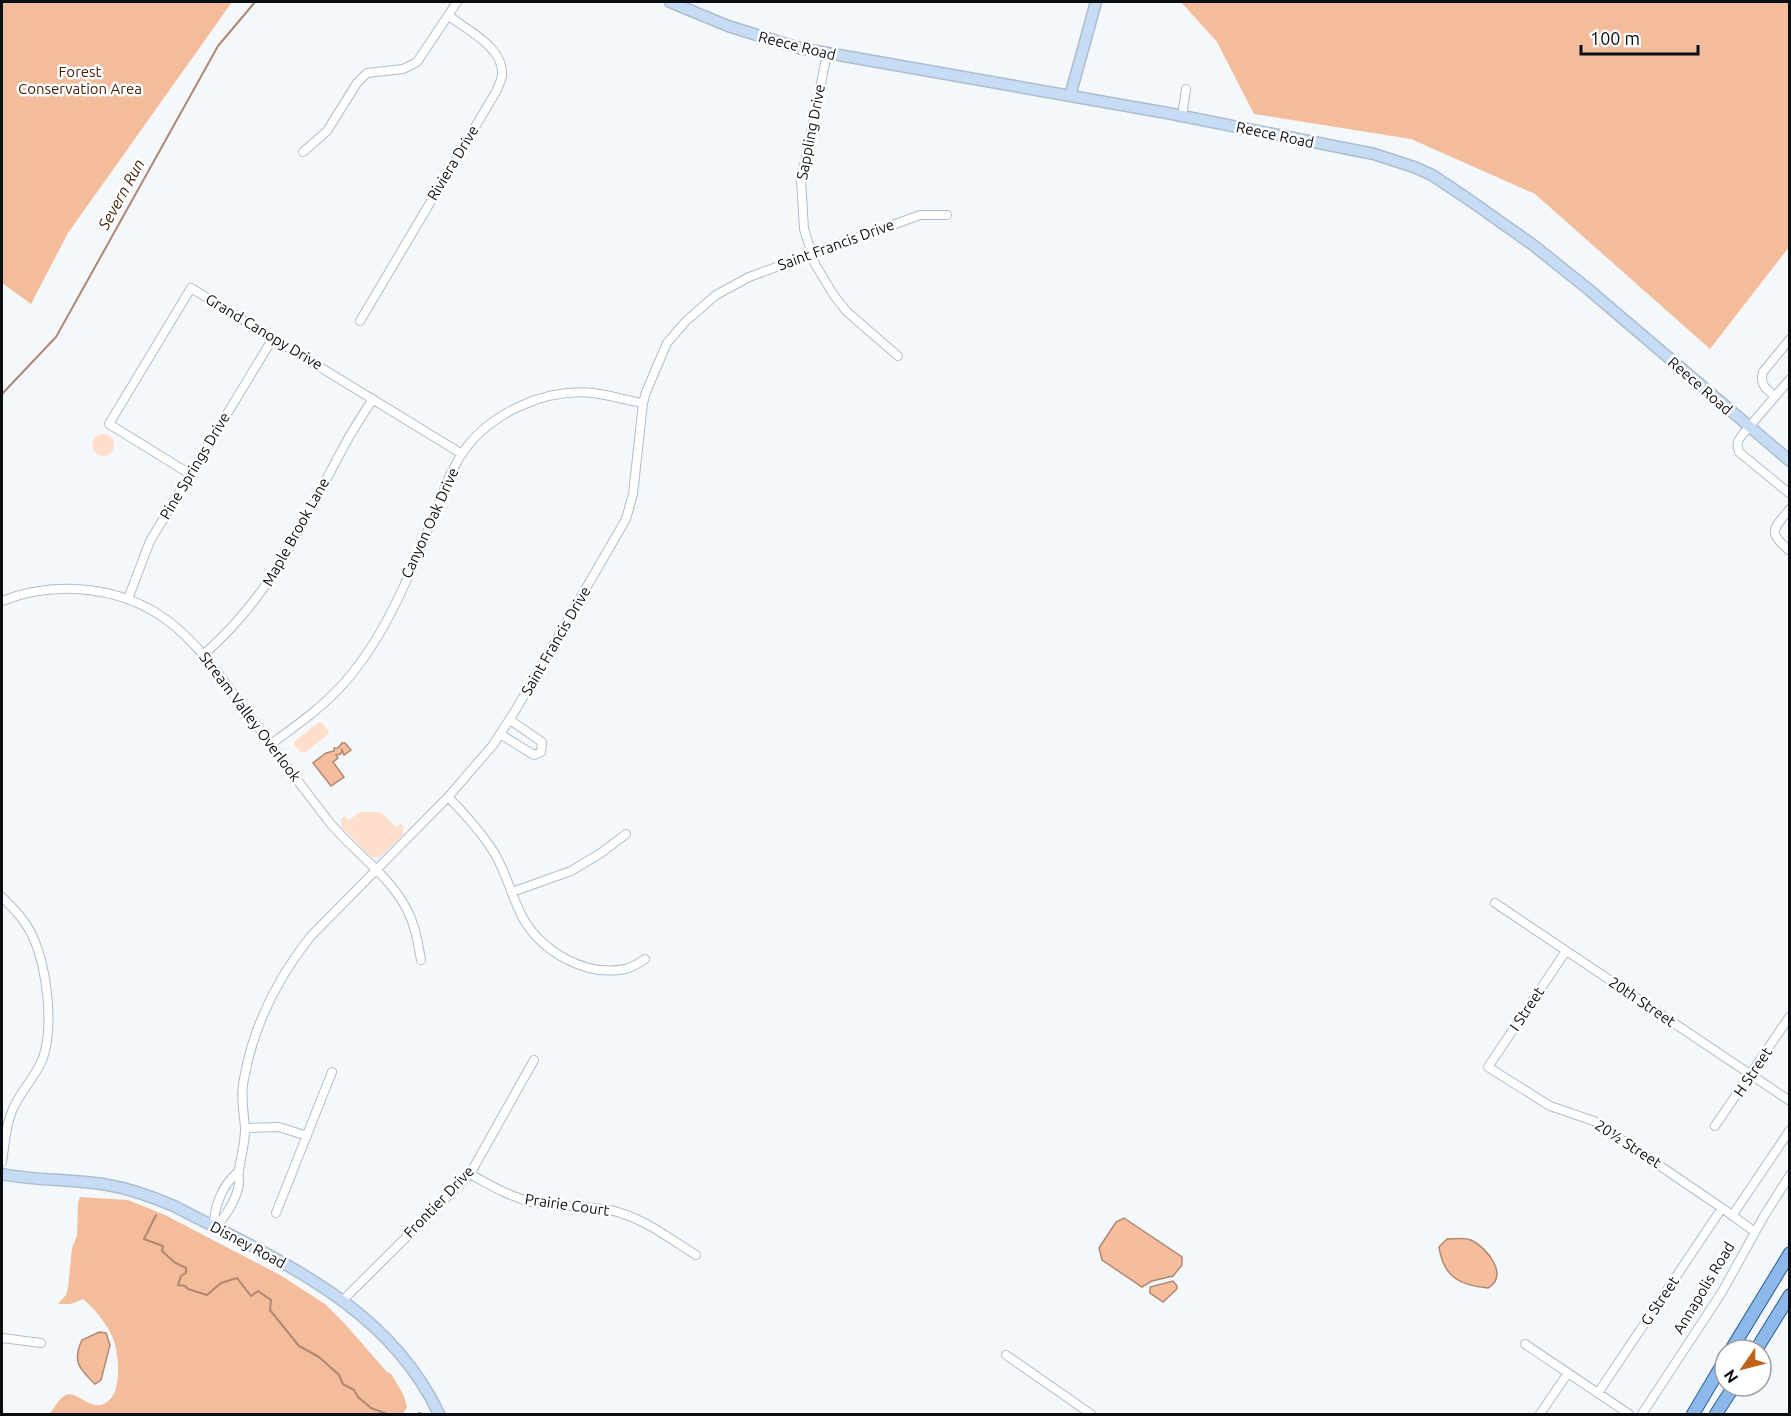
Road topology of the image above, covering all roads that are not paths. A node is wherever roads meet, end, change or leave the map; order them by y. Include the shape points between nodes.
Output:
1 (457, 2) edge
2 (670, 2) edge
3 (1096, 2) edge
4 (448, 16) junction
5 (827, 54) junction
6 (1186, 89) dead end
7 (1070, 96) junction
8 (1182, 116) junction
9 (303, 152) dead end
10 (947, 215) dead end
11 (811, 254) junction
12 (360, 321) dead end
13 (273, 338) junction
14 (1790, 339) edge
15 (898, 356) dead end
16 (1790, 378) edge
17 (1775, 396) junction
18 (373, 399) junction
19 (643, 403) junction
20 (1749, 427) junction
21 (462, 454) junction
22 (1790, 461) edge
23 (190, 474) junction
24 (1790, 494) edge
25 (1790, 509) edge
26 (1790, 550) edge
27 (128, 599) junction
28 (2, 602) edge
29 (204, 654) junction
30 (510, 720) junction
31 (501, 734) junction
32 (271, 744) junction
33 (448, 797) junction
34 (626, 834) dead end
35 (375, 870) junction
36 (512, 892) junction
37 (2, 897) edge
38 (1495, 903) dead end
39 (1566, 951) junction
40 (645, 959) dead end
41 (421, 960) dead end
42 (1790, 1016) edge
43 (534, 1060) dead end
44 (1488, 1066) joint
45 (332, 1072) dead end
46 (1751, 1076) junction
47 (1790, 1101) edge
48 (1715, 1126) dead end
49 (245, 1128) junction
50 (1790, 1130) edge
51 (307, 1136) junction
52 (2, 1162) edge
53 (2, 1174) edge
54 (470, 1174) junction
55 (1790, 1175) edge
56 (1722, 1208) junction
57 (276, 1213) dead end
58 (1732, 1216) junction
59 (214, 1227) junction
60 (1755, 1232) junction
61 (1790, 1253) edge
62 (696, 1255) dead end
63 (1790, 1295) edge
64 (343, 1300) junction
65 (2, 1338) edge
66 (1738, 1338) edge
67 (1763, 1338) edge
68 (41, 1343) dead end
69 (1525, 1344) dead end
70 (1006, 1355) dead end
71 (1568, 1373) junction
72 (1713, 1380) edge
73 (1598, 1393) junction
74 (1726, 1398) edge
75 (439, 1414) edge
76 (1091, 1414) edge
77 (1540, 1414) edge
78 (1629, 1414) edge
79 (1642, 1414) edge
80 (1693, 1414) edge
81 (1716, 1414) edge

1 - 4 street
2 - 5 main road, Reece Road via 759,37
3 - 7 main road
4 - 9 street via 417,62 403,69 367,73 327,131
4 - 12 street, Riviera Drive via 497,55 502,76
5 - 7 main road, Reece Road
5 - 11 street, Sappling Drive via 801,180 804,229
6 - 8 street
7 - 8 main road, Reece Road
8 - 20 main road, Reece Road via 1374,154 1431,175 1551,260
10 - 11 street, Saint Francis Drive via 921,215
11 - 15 street, Sappling Drive via 823,280 846,311
11 - 19 street, Saint Francis Drive via 748,277 703,305 667,343
13 - 18 street, Grand Canopy Drive
13 - 23 street, Pine Springs Drive
13 - 23 street, Grand Canopy Drive via 191,288 109,424
14 - 17 street via 1761,378
16 - 17 street
17 - 20 street
18 - 21 street, Grand Canopy Drive
18 - 29 street, Maple Brook Lane via 275,573 247,612
19 - 21 street, Canyon Oak Drive via 592,393 534,400 500,418
19 - 30 street, Saint Francis Drive via 633,494 626,519
20 - 22 main road, Reece Road
20 - 24 street via 1738,440 1739,452
21 - 32 street, Canyon Oak Drive via 373,646 323,705
23 - 27 street, Pine Springs Drive via 150,541
25 - 26 street via 1773,533
27 - 28 street, Stream Valley Overlook via 64,588
27 - 29 street, Stream Valley Overlook via 171,623
29 - 32 street, Stream Valley Overlook
30 - 31 street, Saint Francis Drive
30 - 31 street via 542,742 541,752 534,755
31 - 33 street, Saint Francis Drive
32 - 35 street, Stream Valley Overlook via 329,822
33 - 35 street, Saint Francis Drive
33 - 36 street via 482,834
34 - 36 street via 571,871
35 - 41 street, Stream Valley Overlook via 406,908
35 - 49 street, Saint Francis Drive via 310,937 278,984 255,1037 243,1079
36 - 40 street via 532,932 571,961 585,967 614,970 627,969
37 - 52 street via 33,937 44,972 47,1018 43,1058 11,1112
38 - 39 street, 20th Street
39 - 44 street, I Street
39 - 46 street, 20th Street
42 - 46 street, H Street
43 - 54 street, Frontier Drive
44 - 56 street, 20½ Street via 1543,1102 1594,1121
45 - 51 street
46 - 47 street, 20th Street
46 - 48 street, H Street
49 - 51 street via 279,1127
49 - 59 street, Saint Francis Drive via 243,1158 238,1172 228,1180 213,1215
50 - 58 street
51 - 57 street
53 - 59 main road, Disney Road via 107,1184 174,1206
54 - 62 street, Prairie Court via 532,1202 596,1208 629,1216
54 - 64 street, Frontier Drive
55 - 60 street, Annapolis Road
56 - 58 street, 20½ Street
56 - 73 street, G Street
58 - 60 street, 20½ Street
59 - 64 main road, Disney Road
60 - 79 street, Annapolis Road via 1722,1292
61 - 66 main road
63 - 67 main road
64 - 75 main road, Disney Road via 403,1356
65 - 68 street
69 - 71 street
70 - 76 street
71 - 73 street
71 - 77 street
72 - 80 main road
73 - 78 street
74 - 81 main road

